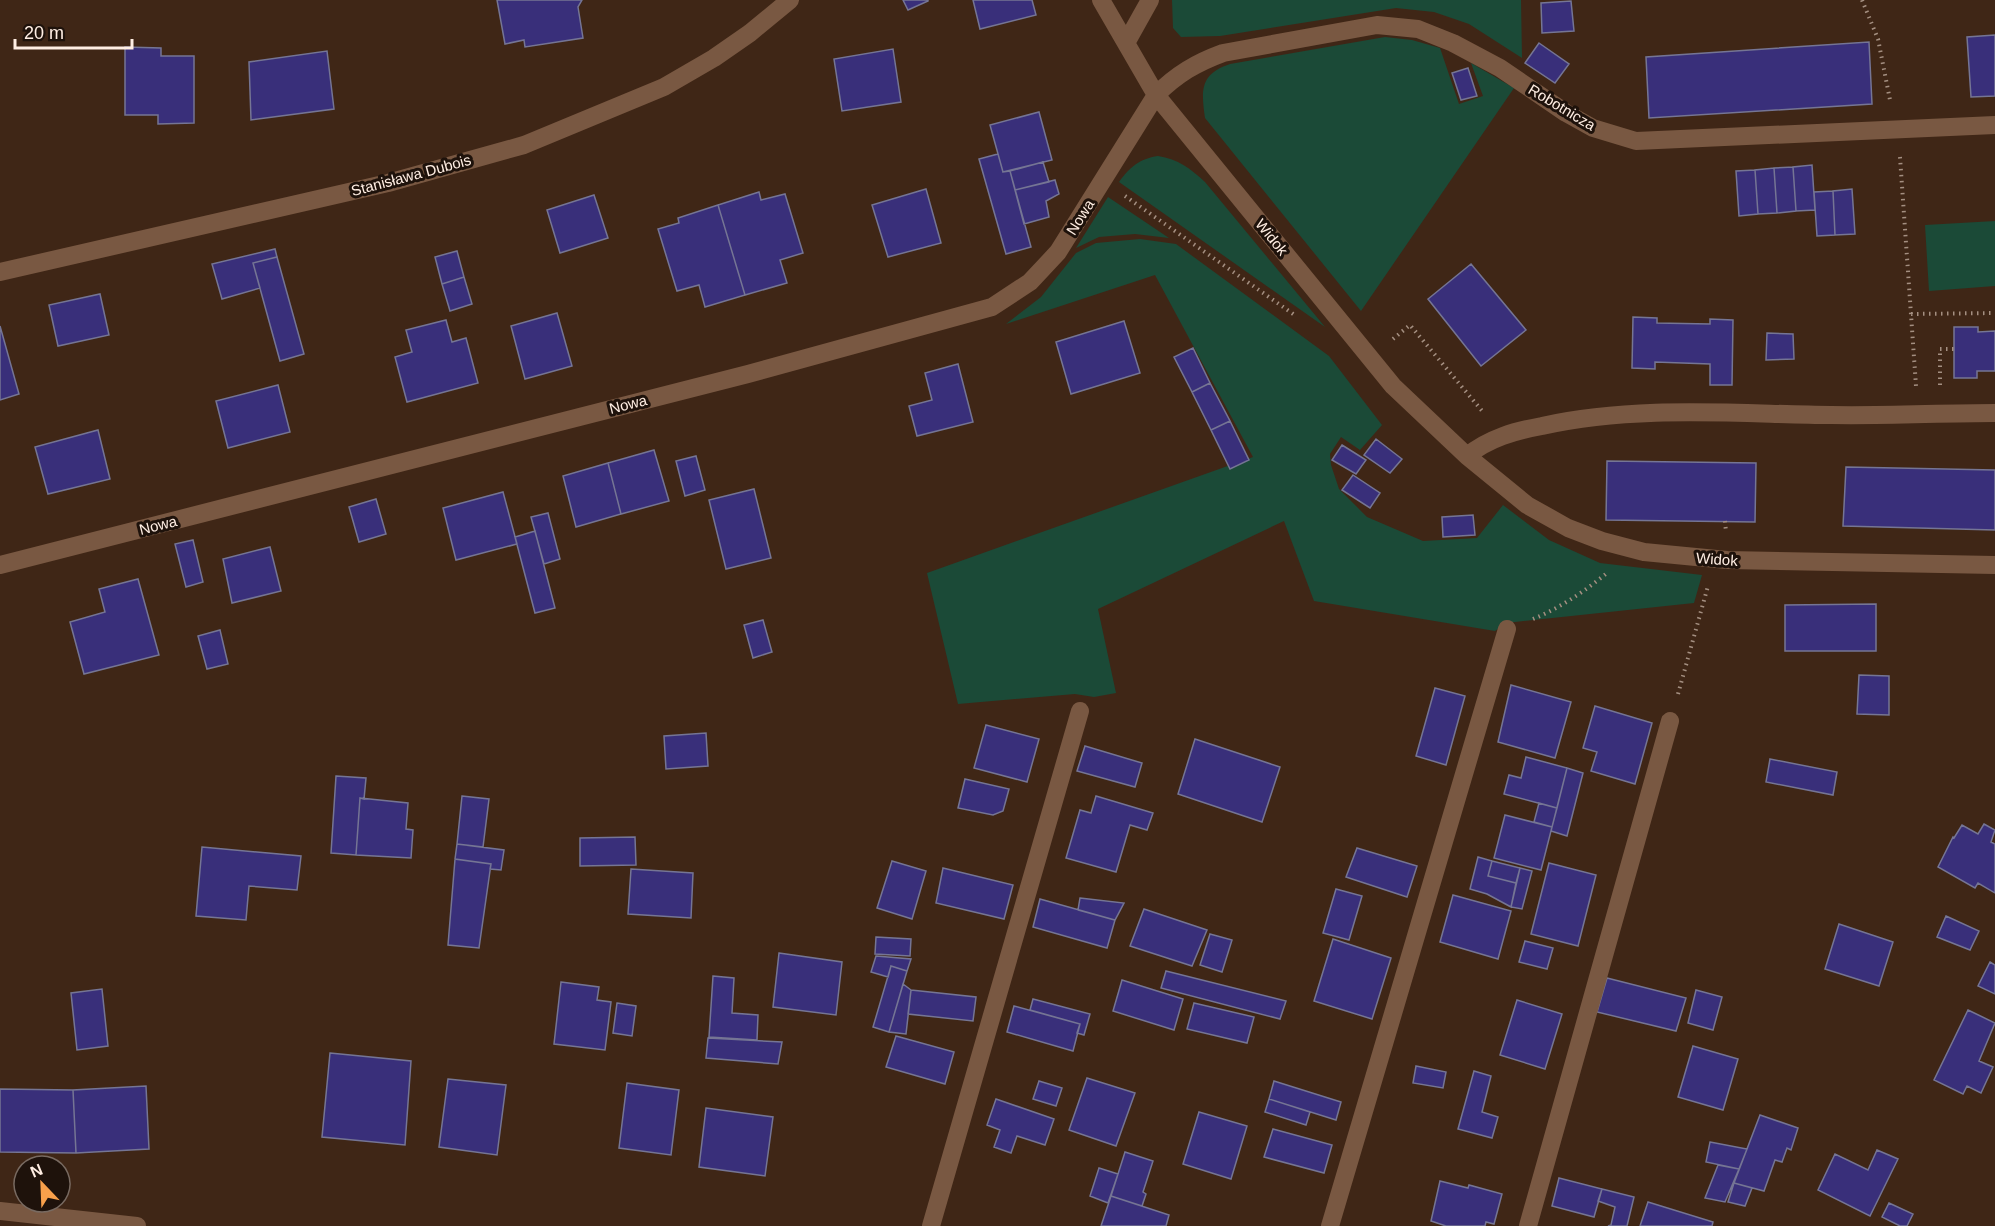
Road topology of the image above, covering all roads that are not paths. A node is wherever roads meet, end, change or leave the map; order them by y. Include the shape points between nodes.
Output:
1 (790, 0) edge
2 (1101, 0) edge
3 (1150, 0) edge
4 (1125, 43) junction
5 (1156, 94) junction
6 (1995, 125) edge
7 (0, 272) edge
8 (1995, 413) edge
9 (1467, 456) junction
10 (0, 565) edge
11 (1995, 565) edge
12 (1507, 629) road end
13 (1080, 711) dead end
14 (1670, 721) dead end
15 (0, 1211) edge
16 (137, 1226) edge
17 (931, 1226) edge
18 (1330, 1226) edge
19 (1528, 1226) edge

1 - 7 street, Stanisława Dubois via 714,58 664,87 524,145 388,183
2 - 4 street, Widok
3 - 4 street
4 - 5 street, Widok
5 - 6 street, Robotnicza via 1175,77 1223,53 1377,25 1418,29 1453,43 1500,68 1593,128 1627,139
5 - 9 street, Widok via 1393,386
5 - 10 street, Nowa via 1058,252 1030,282 992,307 748,374
8 - 9 street via 1625,413 1578,418 1503,435 1479,445
9 - 11 street, Widok via 1537,511 1568,528 1628,549 1726,560
12 - 18 street
13 - 17 street
14 - 19 street
15 - 16 street

